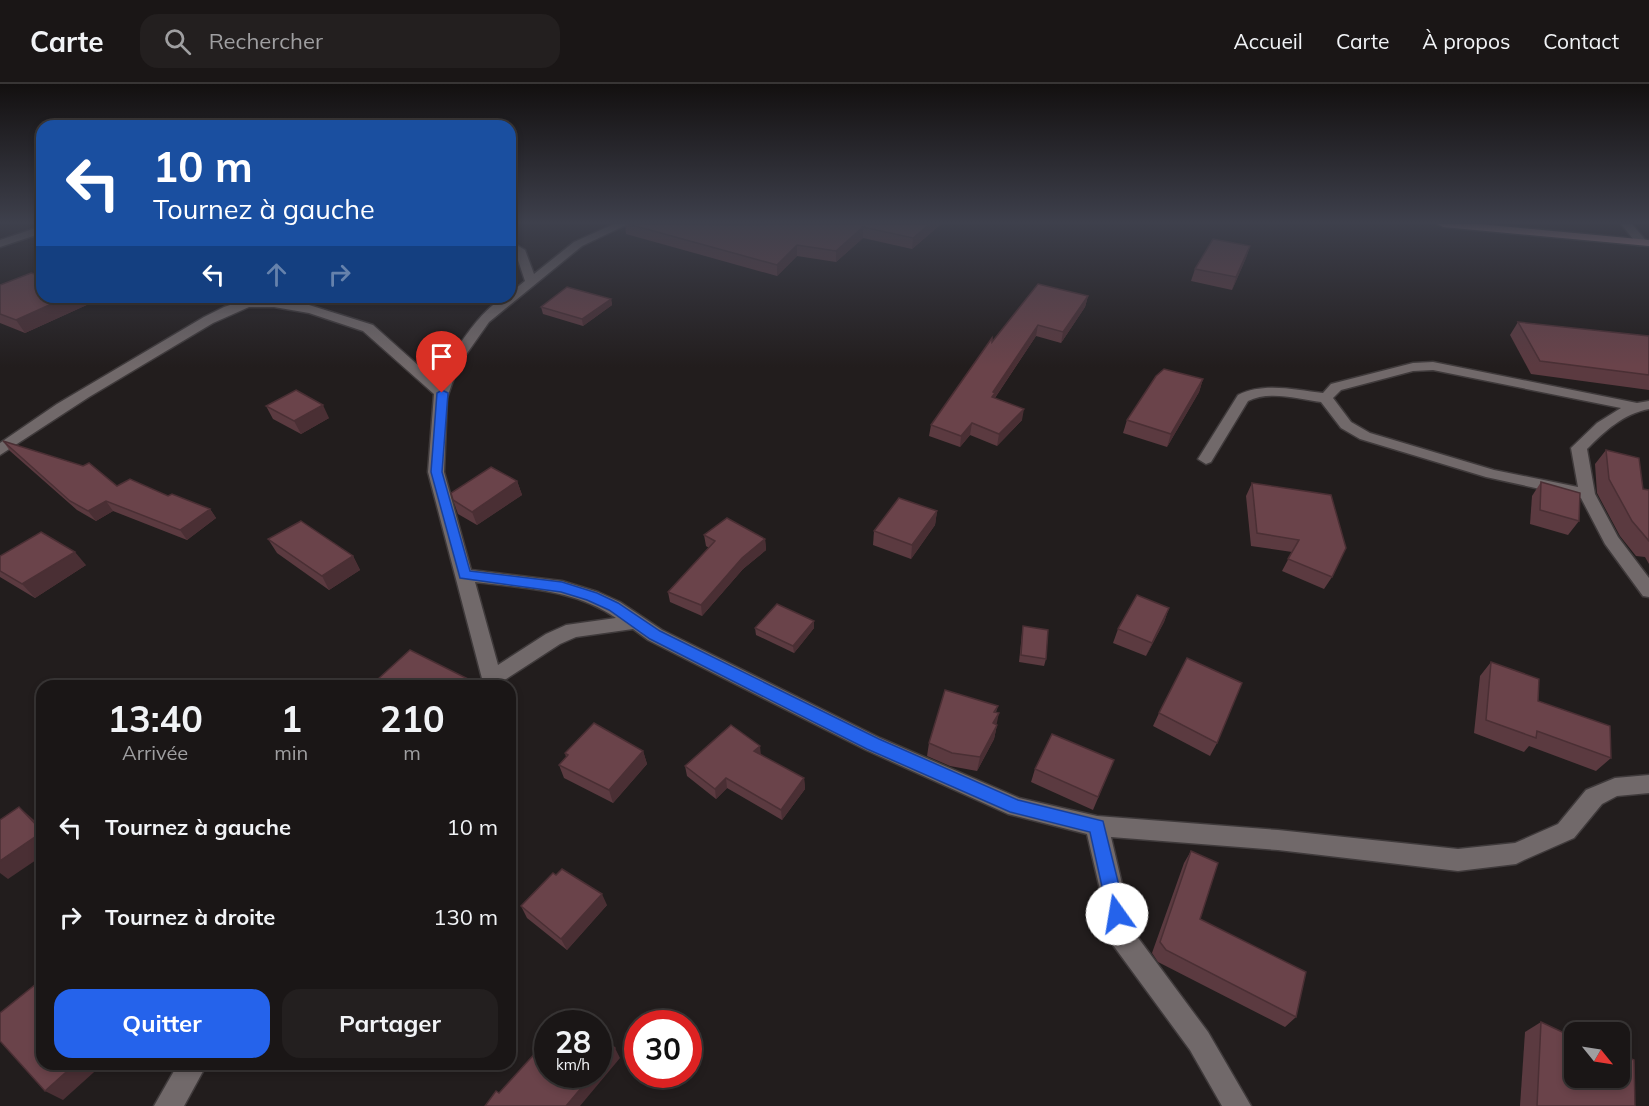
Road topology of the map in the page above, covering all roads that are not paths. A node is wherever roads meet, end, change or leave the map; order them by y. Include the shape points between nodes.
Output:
1 (528, 272) edge
2 (544, 272) edge
3 (531, 282) junction
4 (516, 294) edge
5 (248, 303) edge
6 (268, 303) edge
7 (505, 303) edge
8 (442, 393) junction
9 (1326, 398) junction
10 (1642, 406) edge
11 (0, 450) edge
12 (1206, 459) dead end
13 (1587, 494) junction
14 (465, 575) junction
15 (1649, 591) edge
16 (636, 622) junction
17 (492, 680) edge
18 (496, 680) edge
19 (1649, 784) edge
20 (1097, 826) junction
21 (189, 1070) edge
22 (168, 1106) edge
23 (1237, 1106) edge

1 - 3 street
2 - 3 street
3 - 4 street
5 - 11 street via 205,323 68,403
6 - 8 street via 329,314 368,328
7 - 8 street via 485,319 452,366
8 - 14 street via 436,472
9 - 10 street via 1336,387 1413,367 1433,366
9 - 12 street via 1248,394
9 - 13 street via 1346,425 1365,436 1492,474
10 - 13 street via 1607,420 1579,448
13 - 15 street via 1611,540
14 - 16 street via 562,587 614,607
14 - 17 street
16 - 18 street via 573,630 553,639
16 - 20 street via 873,744 1016,807
19 - 20 street via 1615,787 1594,797 1566,831 1516,853 1458,860 1278,840
20 - 23 street via 1122,936 1198,1041
21 - 22 street

